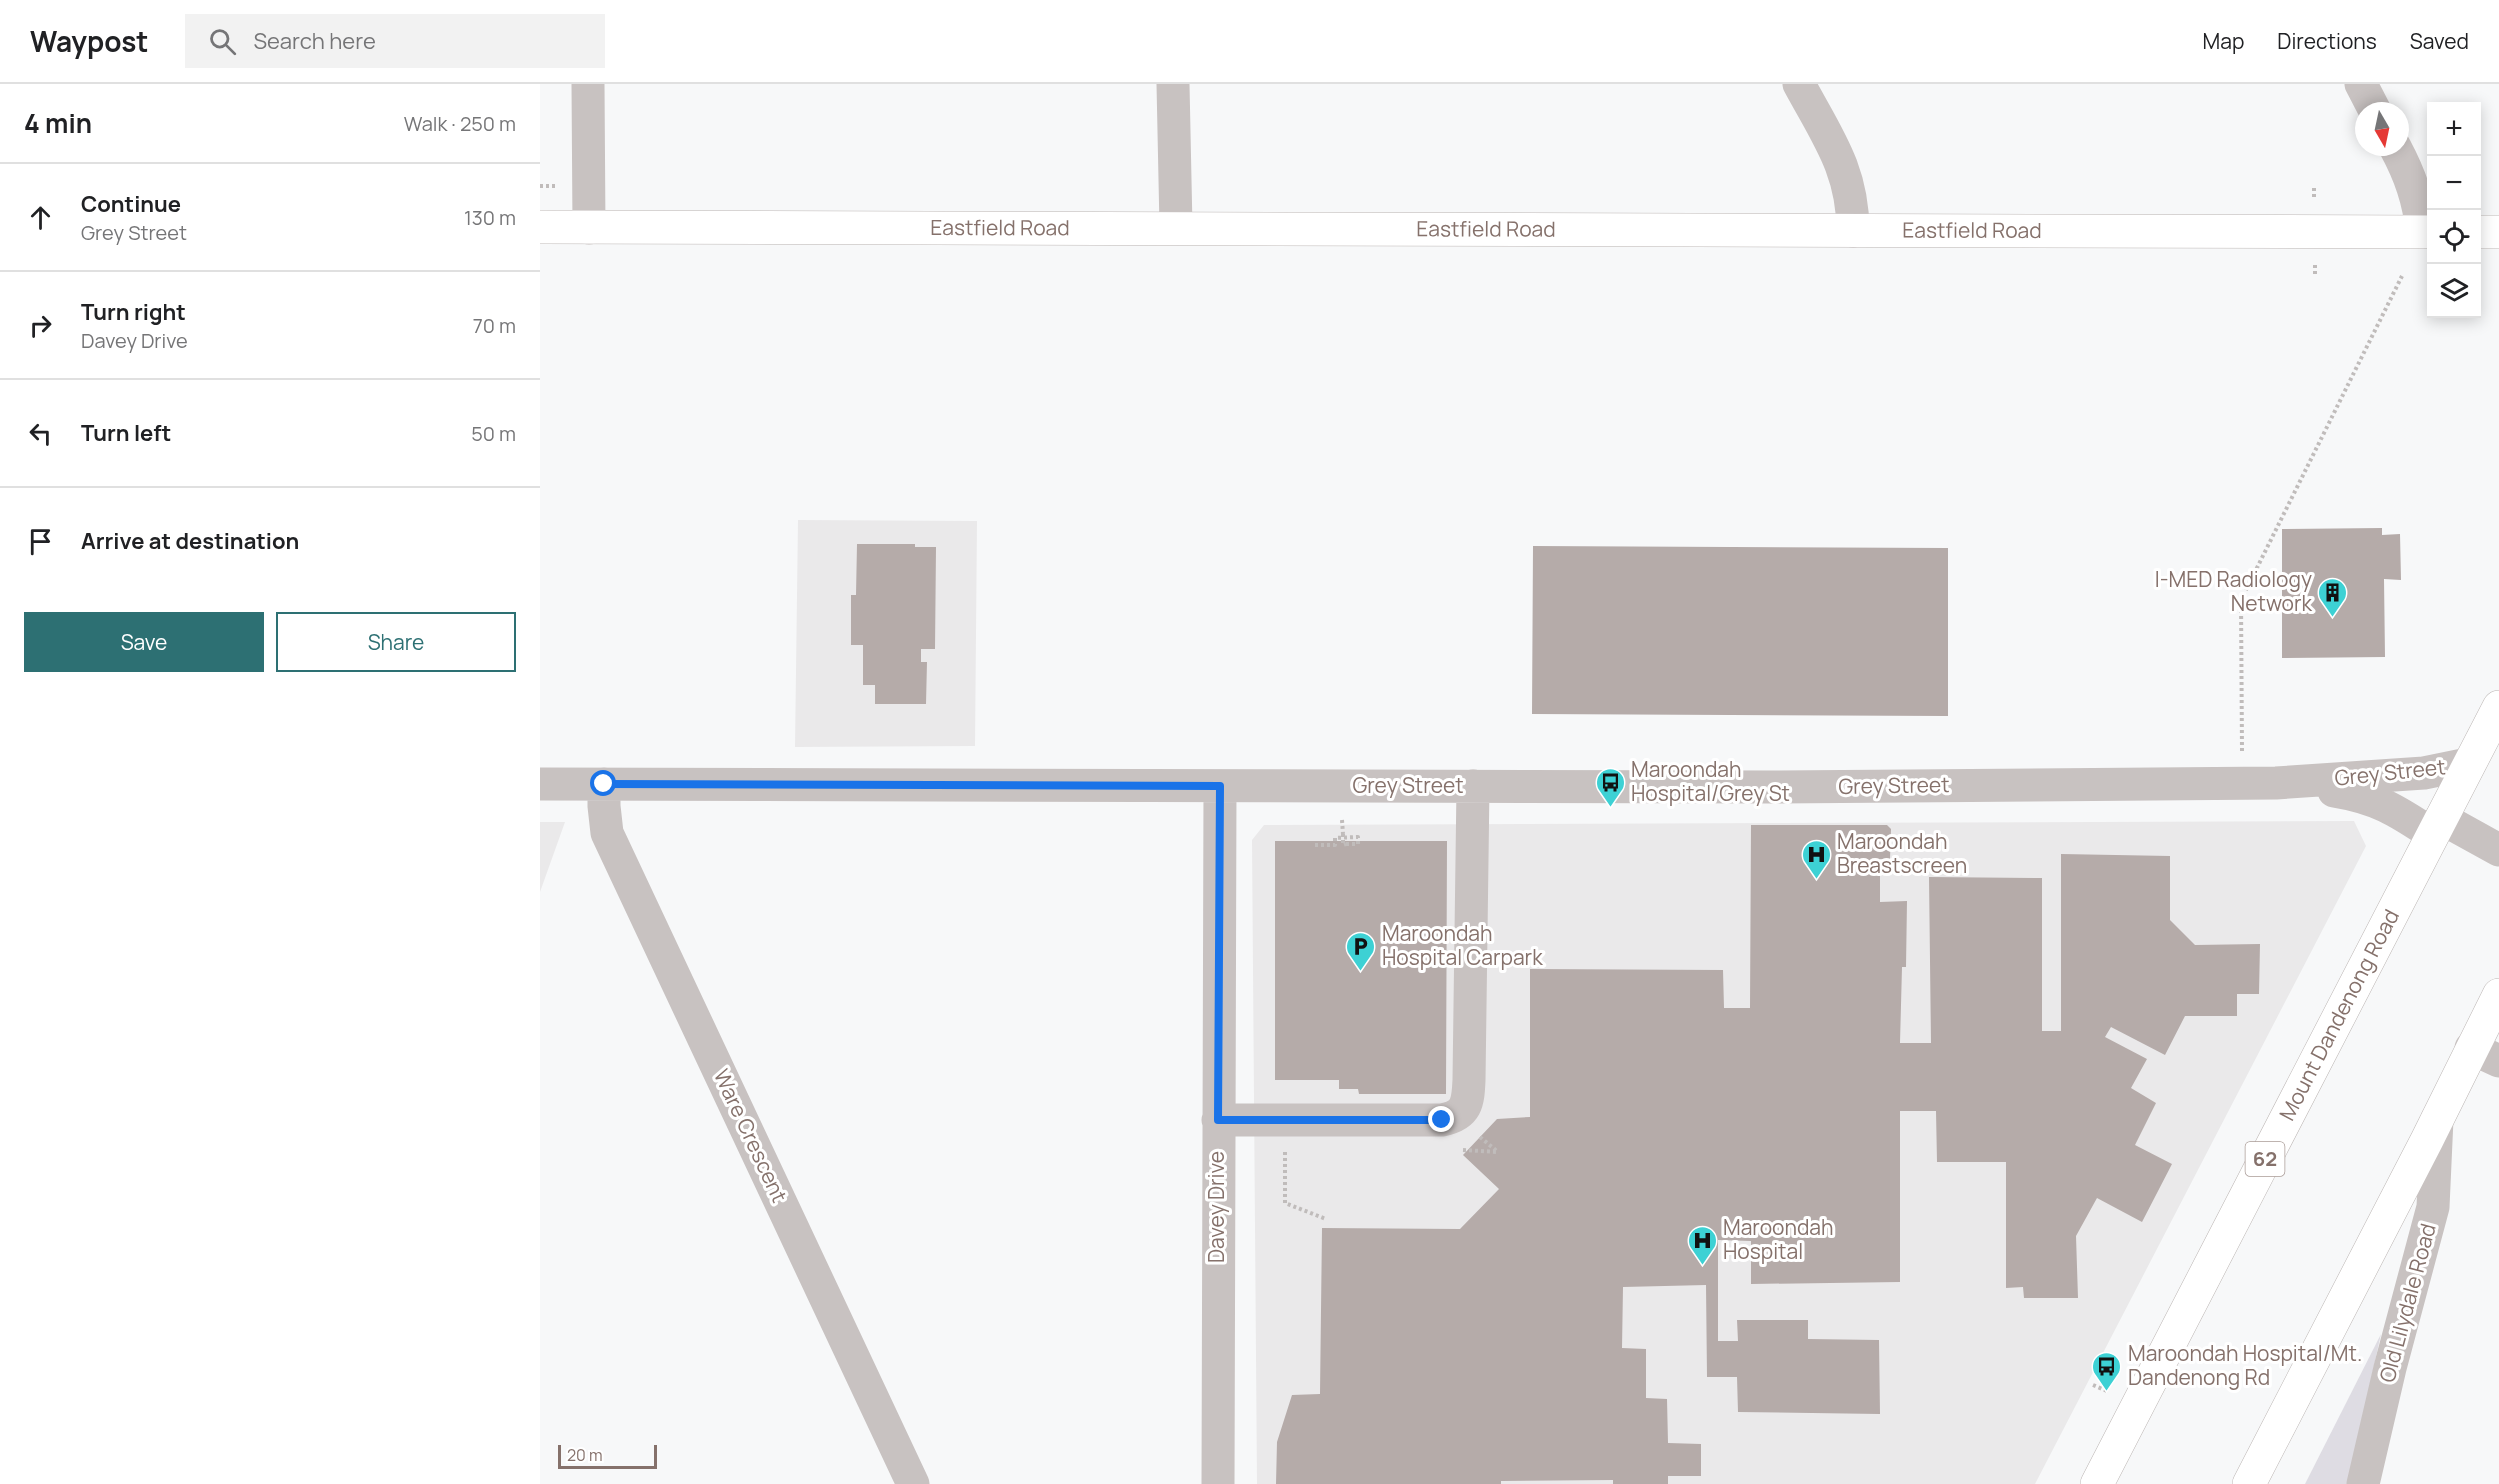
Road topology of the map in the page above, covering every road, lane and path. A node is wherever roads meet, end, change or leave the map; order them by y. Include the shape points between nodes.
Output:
1 (588, 84) edge
2 (1173, 84) edge
3 (1799, 84) edge
4 (2361, 84) edge
5 (2370, 102) edge
6 (2399, 156) edge
7 (540, 227) edge
8 (1176, 227) junction
9 (589, 228) junction
10 (1853, 231) junction
11 (2427, 232) edge
12 (2481, 232) edge
13 (2499, 232) edge
14 (2402, 276) dead end
15 (2499, 706) edge
16 (2242, 754) dead end
17 (2468, 764) junction
18 (2276, 783) junction
19 (540, 784) edge
20 (604, 784) junction
21 (1220, 786) junction
22 (1473, 786) junction
23 (1342, 820) dead end
24 (2437, 826) junction
25 (1315, 845) dead end
26 (2499, 850) edge
27 (2499, 995) edge
28 (2485, 1054) edge
29 (2437, 1119) junction
30 (1218, 1120) junction
31 (1285, 1152) dead end
32 (1326, 1219) dead end
33 (2093, 1385) dead end
34 (2107, 1391) dead end
35 (913, 1484) edge
36 (1218, 1484) edge
37 (2097, 1484) edge
38 (2249, 1484) edge
39 (2362, 1484) edge

1 - 9 street
2 - 8 street
3 - 10 street via 1844,168 1853,206
4 - 5 street
6 - 11 street
7 - 9 main road, Eastfield Road
8 - 9 main road, Eastfield Road
8 - 10 main road, Eastfield Road
10 - 11 main road, Eastfield Road
12 - 13 main road
14 - 16 path via 2241,600
15 - 17 main road, Mount Dandenong Road / 62
17 - 18 street, Grey Street via 2424,773
17 - 24 main road, Mount Dandenong Road / 62
18 - 22 street, Grey Street
18 - 24 street, Grey Street via 2369,797
19 - 20 street, Grey Street
20 - 21 street, Grey Street
20 - 35 street, Ware Crescent via 607,833
21 - 22 street, Grey Street
21 - 30 street, Davey Drive
22 - 30 street via 1469,1080 1468,1100 1461,1112 1442,1120
23 - 25 path via 1344,836 1335,838 1335,845
24 - 26 street, Grey Street
24 - 37 main road, Mount Dandenong Road / 62
27 - 28 main road
28 - 29 main road
29 - 38 main road
29 - 39 street, Old Lilydale Road via 2433,1207
30 - 36 street, Davey Drive
31 - 32 path via 1285,1203
33 - 34 path

